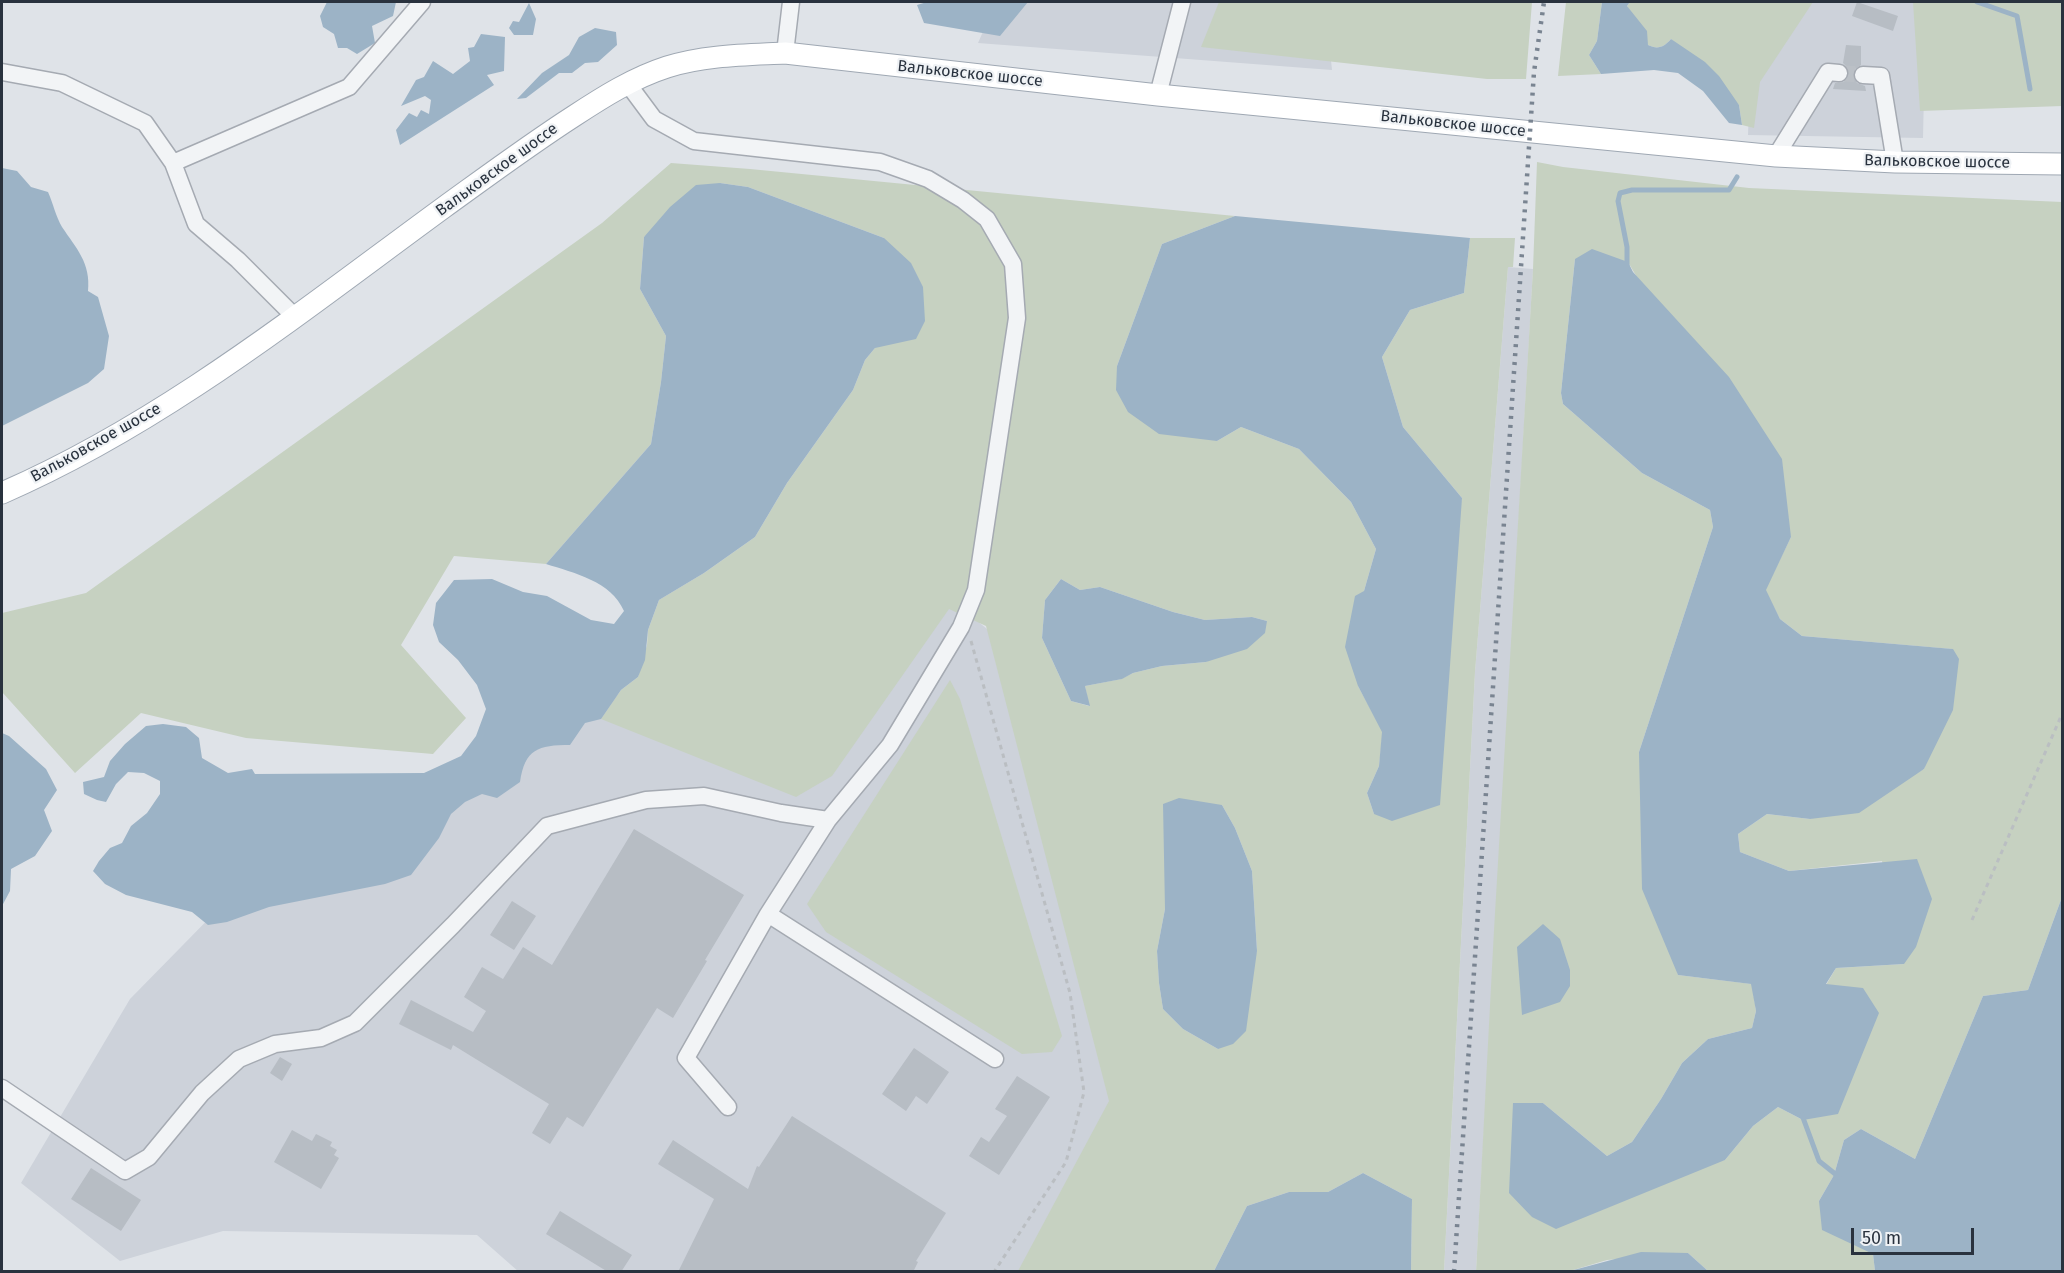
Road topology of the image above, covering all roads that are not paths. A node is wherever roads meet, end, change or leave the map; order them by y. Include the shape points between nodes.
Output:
1 (422, 2) edge
2 (791, 2) edge
3 (1182, 2) edge
4 (785, 53) junction
5 (2, 72) edge
6 (1839, 73) tunnel mouth
7 (1863, 75) tunnel mouth
8 (628, 84) junction
9 (1158, 95) junction
10 (1776, 156) junction
11 (1895, 162) junction
12 (173, 163) junction
13 (2062, 165) edge
14 (295, 316) junction
15 (2, 493) edge
16 (828, 820) junction
17 (768, 914) junction
18 (995, 1059) dead end
19 (2, 1088) edge
20 (728, 1107) dead end

1 - 12 lane via 350,87
2 - 4 lane
3 - 9 lane
4 - 8 main road, Вальковское шоссе via 727,55 667,67
4 - 9 main road, Вальковское шоссе
5 - 12 lane via 62,83 145,123
6 - 10 lane via 1828,72
7 - 11 lane via 1881,76
8 - 14 main road, Вальковское шоссе via 538,139
8 - 16 lane via 654,119 694,141 880,162 928,179 987,219 1012,264 1017,318 976,590 962,627 891,745
9 - 10 main road, Вальковское шоссе
10 - 11 main road, Вальковское шоссе
11 - 13 main road, Вальковское шоссе
12 - 14 lane via 196,224
14 - 15 main road, Вальковское шоссе via 145,418
16 - 17 lane
16 - 19 lane via 704,796 646,800 547,826 355,1023 321,1038 275,1044 238,1059 202,1093 149,1157 125,1171
17 - 18 lane
17 - 20 lane via 686,1058

